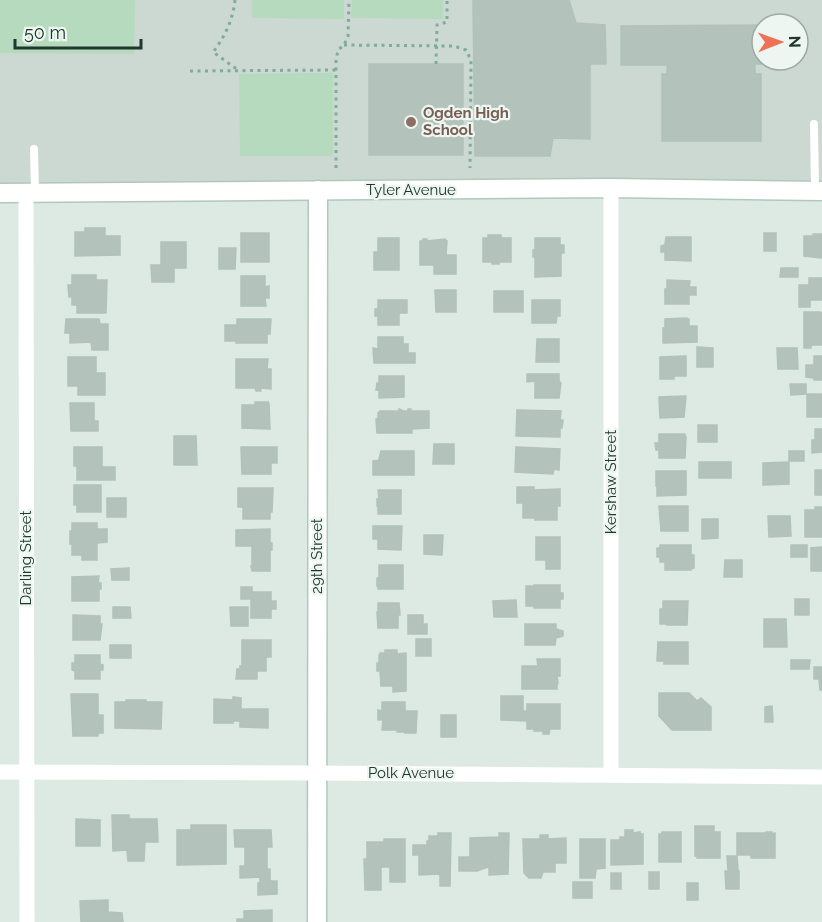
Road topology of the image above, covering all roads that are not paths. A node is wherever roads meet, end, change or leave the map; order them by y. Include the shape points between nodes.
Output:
1 (814, 124) dead end
2 (34, 149) dead end
3 (611, 189) junction
4 (318, 190) junction
5 (818, 191) edge
6 (0, 193) edge
7 (30, 193) junction
8 (0, 772) edge
9 (27, 772) junction
10 (317, 772) junction
11 (610, 775) junction
12 (822, 777) edge
13 (27, 922) edge
14 (317, 922) edge

1 - 5 lane
2 - 7 lane
3 - 4 street, Tyler Avenue
3 - 5 street, Tyler Avenue
3 - 11 street, Kershaw Street
4 - 7 street, Tyler Avenue
4 - 10 street, 29th Street
6 - 7 street, Tyler Avenue
7 - 9 street, Darling Street
8 - 9 street, Polk Avenue
9 - 10 street, Polk Avenue
9 - 13 street, Darling Street
10 - 11 street, Polk Avenue
10 - 14 street, 29th Street
11 - 12 street, Polk Avenue

